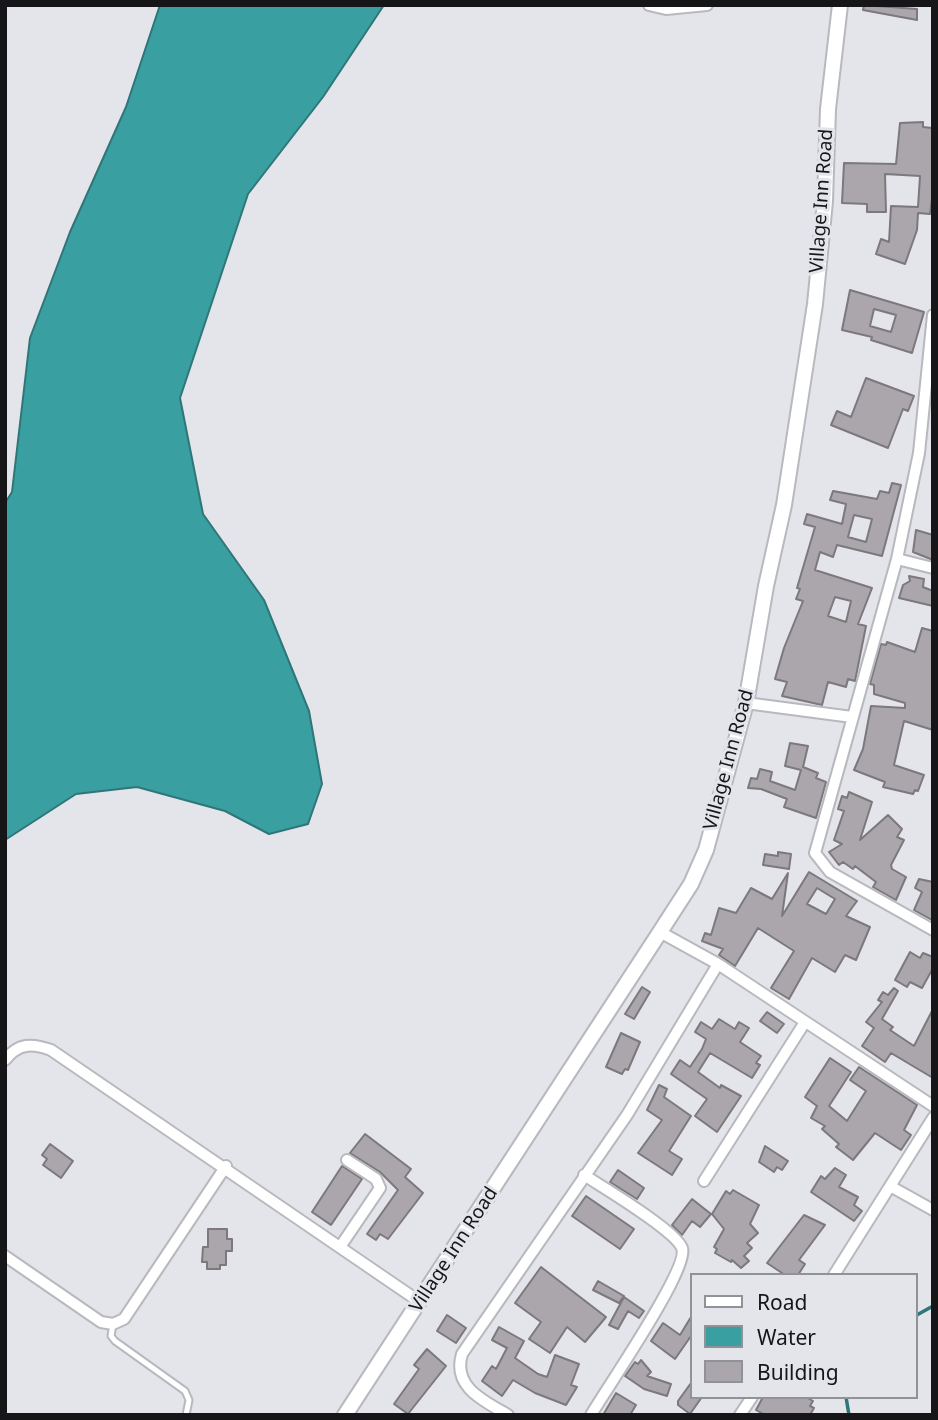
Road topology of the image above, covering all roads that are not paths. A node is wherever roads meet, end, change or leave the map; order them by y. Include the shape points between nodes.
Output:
1 (649, 5) edge
2 (707, 5) edge
3 (840, 5) edge
4 (933, 315) edge
5 (897, 559) junction
6 (933, 568) edge
7 (746, 703) junction
8 (852, 717) junction
9 (933, 930) edge
10 (660, 932) junction
11 (719, 964) junction
12 (805, 1022) junction
13 (5, 1060) edge
14 (933, 1106) edge
15 (933, 1118) edge
16 (347, 1160) dead end
17 (226, 1166) junction
18 (584, 1175) junction
19 (704, 1181) dead end
20 (890, 1186) junction
21 (933, 1210) edge
22 (340, 1247) junction
23 (5, 1256) edge
24 (835, 1273) edge
25 (420, 1302) junction
26 (113, 1324) junction
27 (751, 1399) edge
28 (186, 1415) edge
29 (345, 1415) edge
30 (508, 1415) edge
31 (591, 1415) edge
32 (740, 1415) edge

1 - 2 street via 666,9
3 - 7 street, Village Inn Road via 815,304 785,505
4 - 5 street via 919,453
5 - 6 street
5 - 8 street
7 - 8 street
7 - 10 street, Village Inn Road via 706,850 691,884
8 - 9 street via 819,835 817,858 830,872
10 - 11 street
10 - 25 street, Village Inn Road
11 - 12 street
11 - 18 street via 627,1115
12 - 14 street
12 - 19 street
13 - 17 street via 19,1046 36,1044 51,1049
15 - 20 street
16 - 22 street via 376,1179 380,1188
17 - 22 street
17 - 26 street via 124,1319
18 - 30 street via 460,1361 468,1388
18 - 31 street via 658,1223 681,1245 684,1258 666,1296
20 - 21 street
20 - 24 street
22 - 25 street
23 - 26 street via 101,1322
25 - 29 street, Village Inn Road
26 - 28 lane via 115,1341 185,1391 189,1400
27 - 32 street

